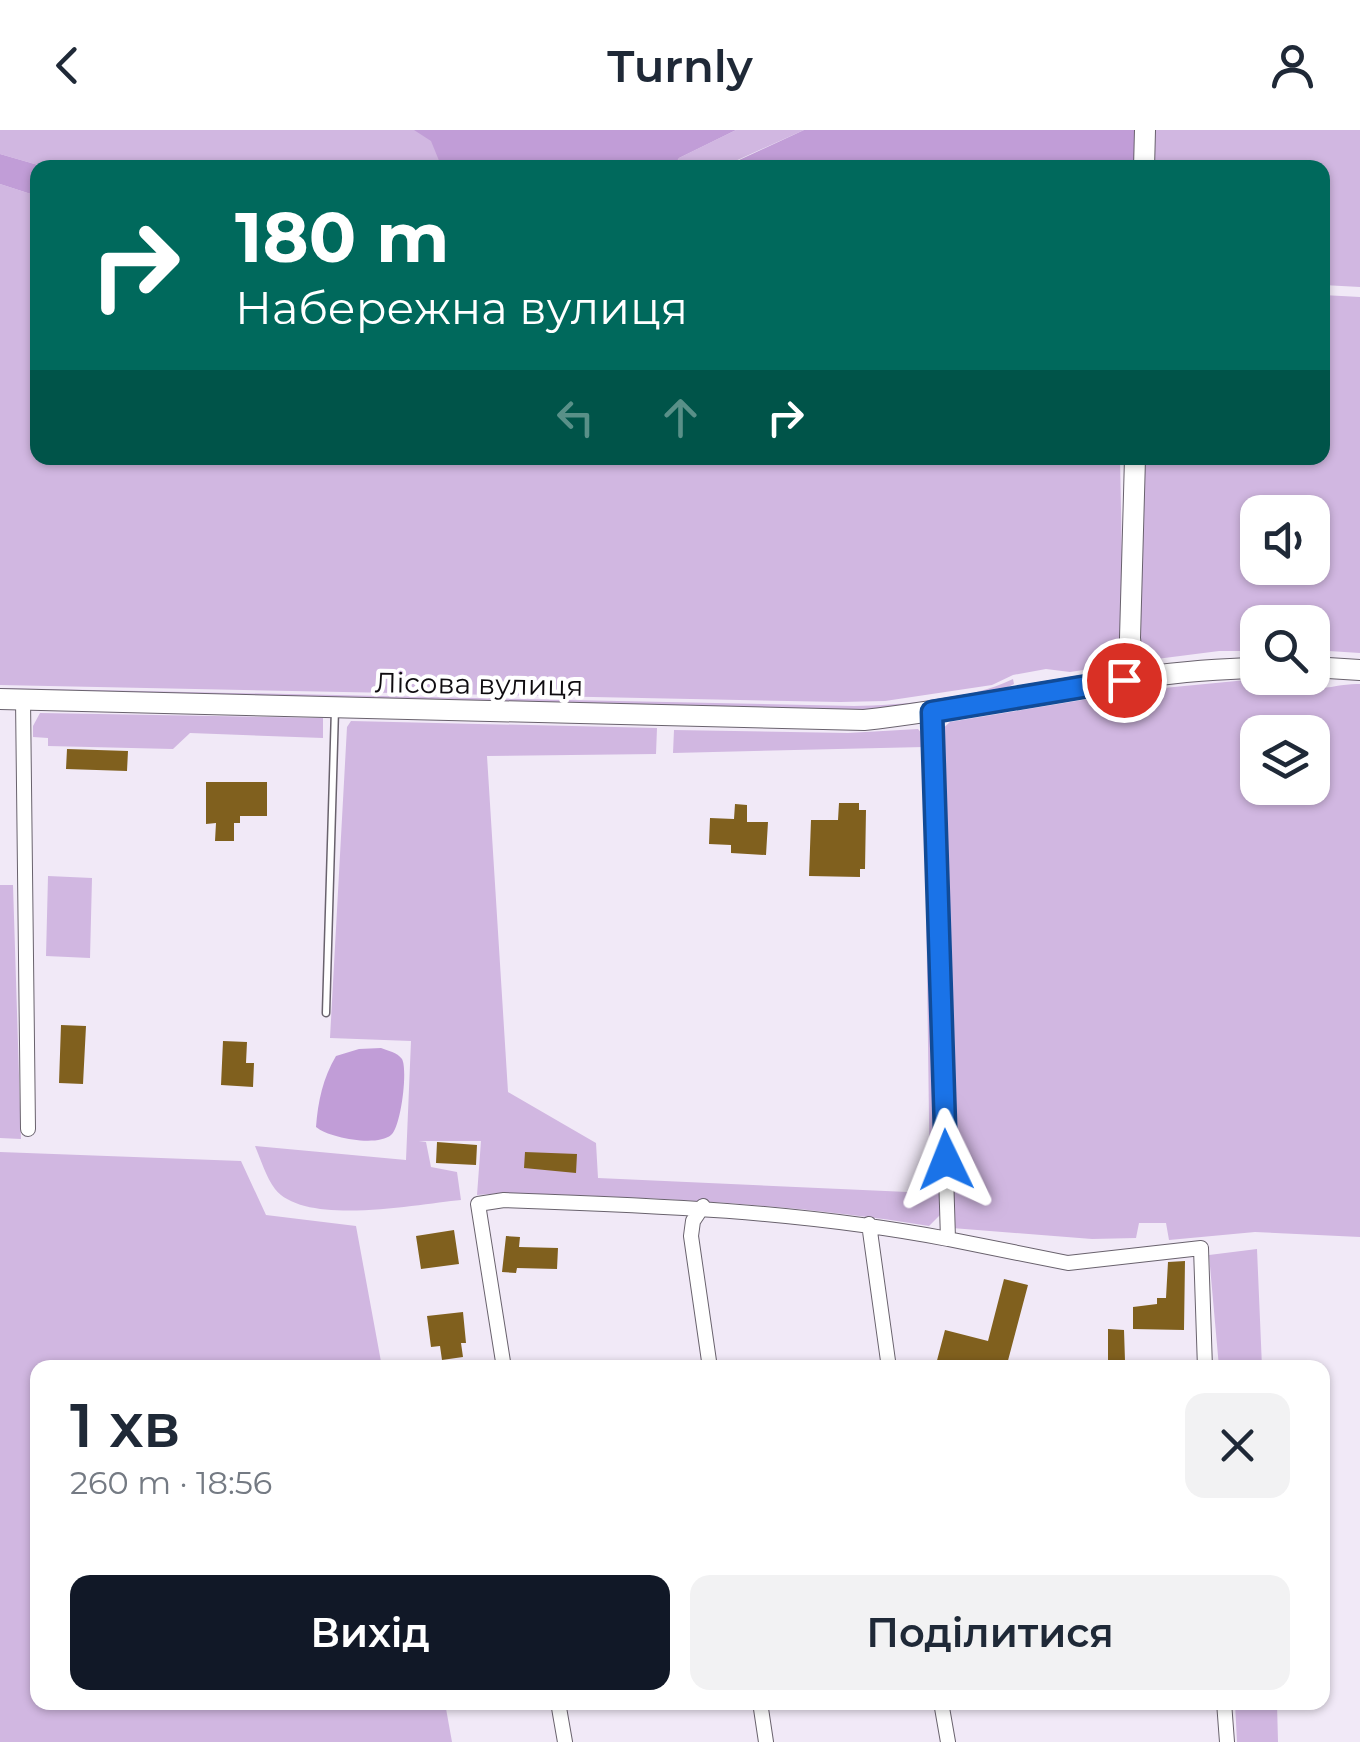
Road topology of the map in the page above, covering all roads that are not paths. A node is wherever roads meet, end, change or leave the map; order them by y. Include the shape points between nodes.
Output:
1 (1145, 130) edge
2 (1144, 160) edge
3 (1134, 465) edge
4 (1330, 668) edge
5 (1240, 669) edge
6 (1360, 670) edge
7 (1134, 678) junction
8 (0, 699) edge
9 (23, 700) junction
10 (335, 708) junction
11 (932, 712) junction
12 (326, 1013) dead end
13 (28, 1129) dead end
14 (702, 1206) junction
15 (868, 1224) junction
16 (948, 1239) junction
17 (503, 1360) edge
18 (709, 1360) edge
19 (889, 1360) edge
20 (1205, 1360) edge
21 (559, 1710) edge
22 (761, 1710) edge
23 (942, 1710) edge
24 (1225, 1710) edge
25 (565, 1742) edge
26 (766, 1742) edge
27 (948, 1742) edge
28 (1227, 1742) edge

1 - 2 street
3 - 7 street
4 - 6 street
5 - 7 street, Лісова вулиця
7 - 11 street, Лісова вулиця
8 - 9 street, Лісова вулиця
9 - 10 street, Лісова вулиця
9 - 13 street
10 - 11 street, Лісова вулиця via 864,720
10 - 12 lane
11 - 16 street
14 - 15 street
14 - 17 street via 478,1204
14 - 18 street via 690,1236
15 - 16 street
15 - 19 street
16 - 20 street via 1068,1263 1200,1248
21 - 25 street
22 - 26 street
23 - 27 street
24 - 28 street

